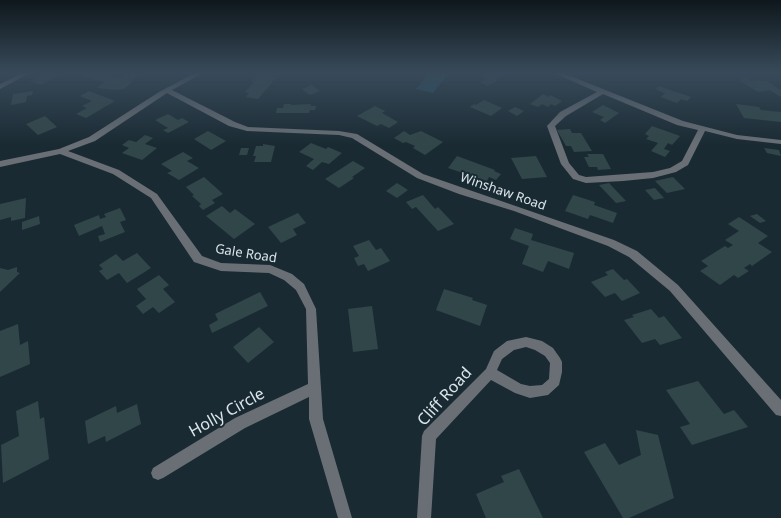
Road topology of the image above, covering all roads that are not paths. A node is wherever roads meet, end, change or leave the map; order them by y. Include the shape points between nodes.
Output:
1 (156, 97) edge
2 (181, 97) edge
3 (593, 97) edge
4 (615, 97) edge
5 (702, 129) junction
6 (781, 142) edge
7 (61, 151) junction
8 (0, 164) edge
9 (490, 373) junction
10 (314, 388) junction
11 (781, 410) edge
12 (158, 473) dead end
13 (345, 518) edge
14 (424, 518) edge

1 - 7 street via 92,139
2 - 11 street, Winshaw Road via 247,129 339,133 354,136 420,176 610,243 633,254 674,288
3 - 5 street via 563,114 551,126 565,164 576,177 586,180 653,175 673,170 685,163
4 - 5 street
5 - 6 street via 737,137
7 - 8 street
7 - 10 street, Gale Road via 116,172 154,196 198,259 221,267 270,269 288,277 300,288 312,309
9 - 9 street, Cliff Road via 498,355 511,345 526,342 538,344 549,352 556,362 554,381 544,391 519,390
9 - 14 street, Cliff Road via 429,436
10 - 12 street, Holly Circle via 240,423
10 - 13 street, Gale Road via 316,419

